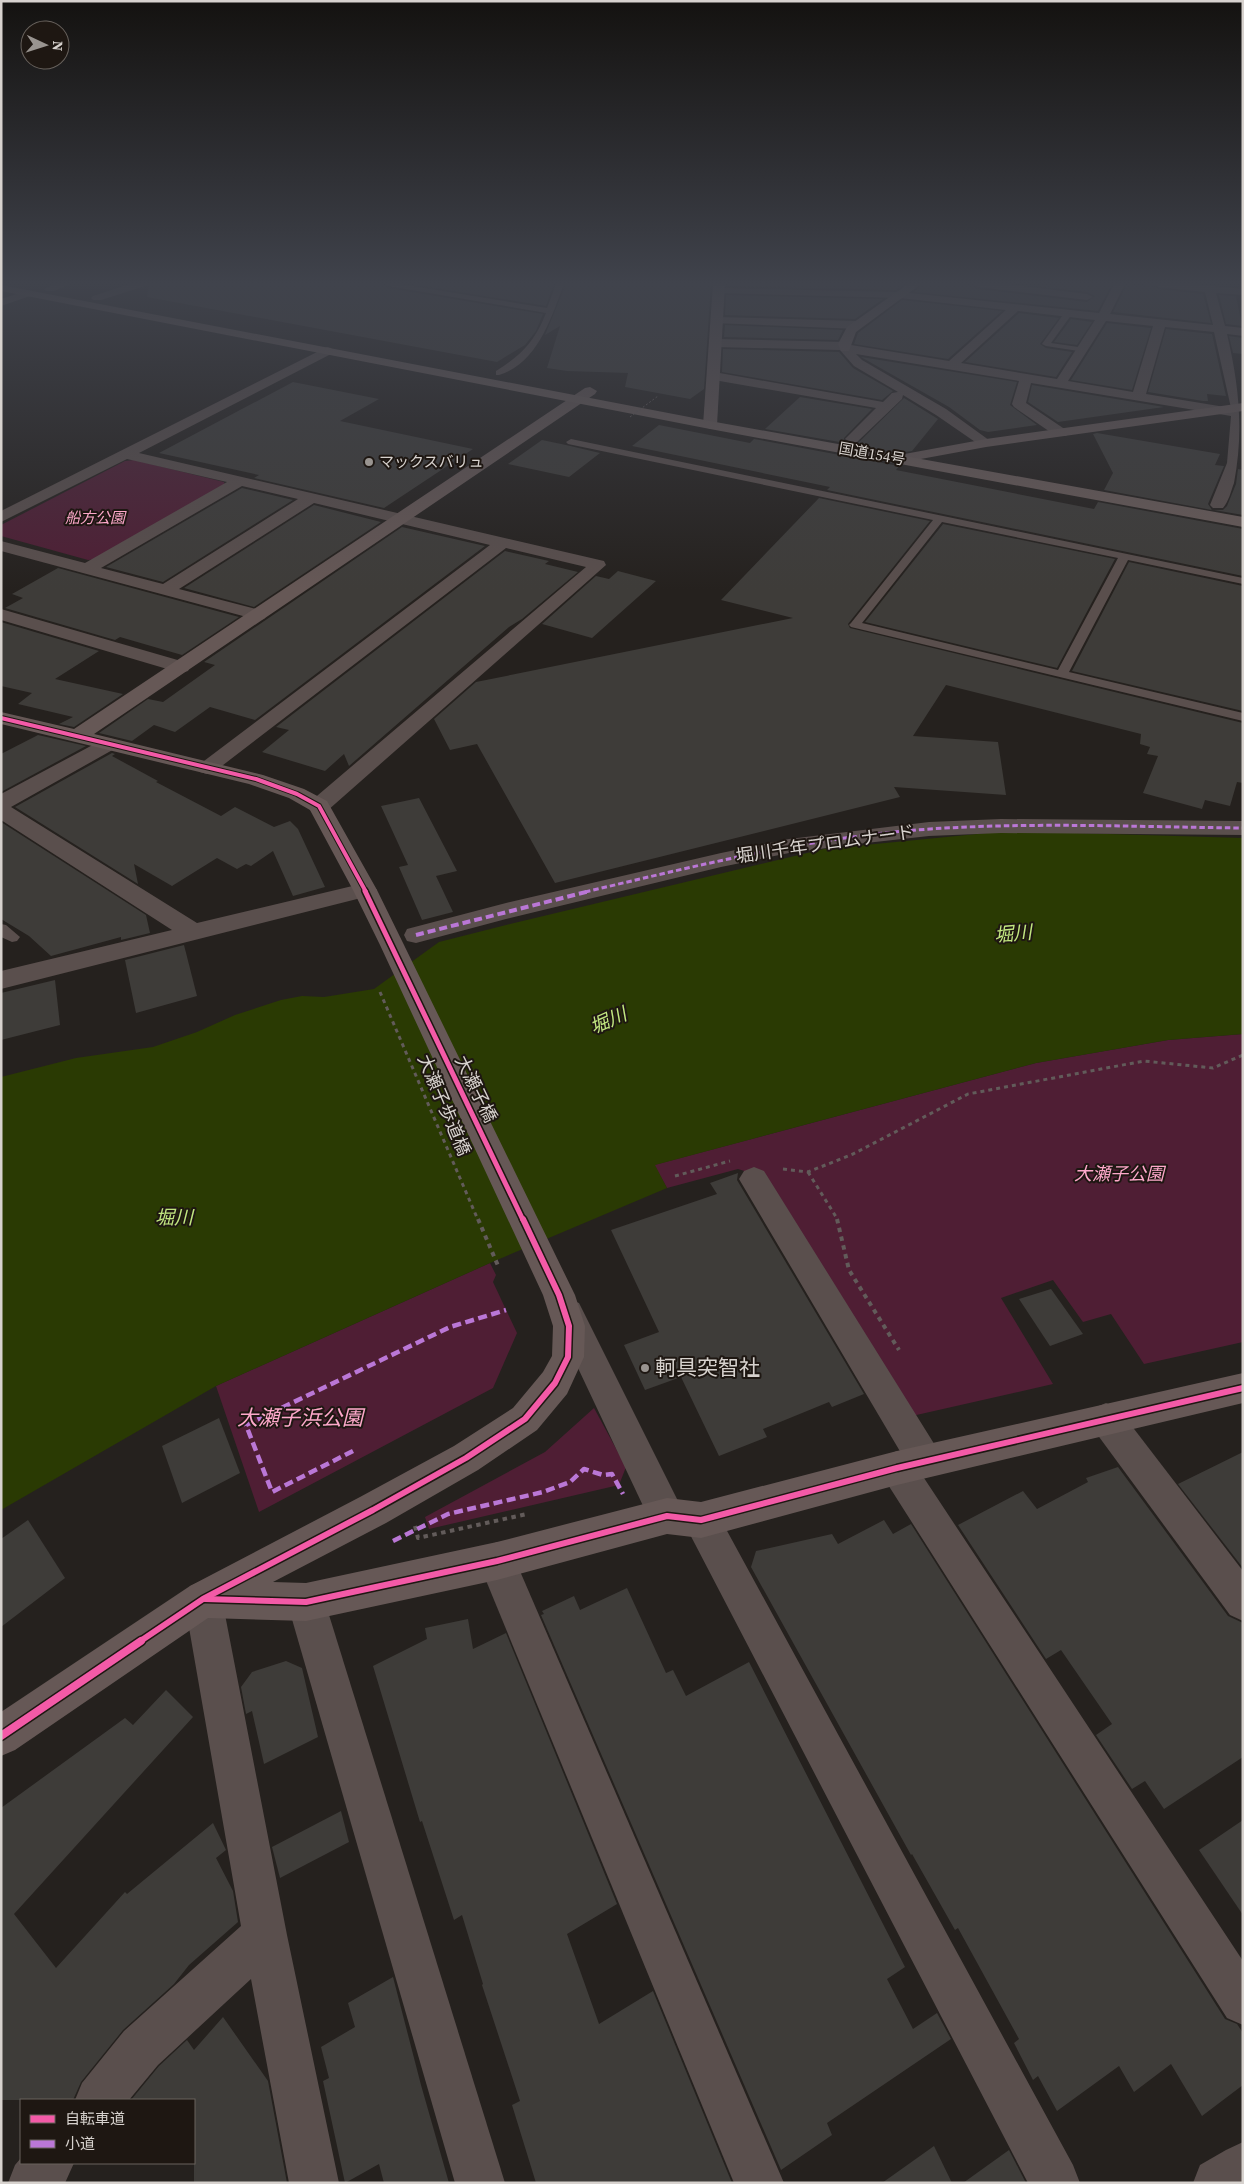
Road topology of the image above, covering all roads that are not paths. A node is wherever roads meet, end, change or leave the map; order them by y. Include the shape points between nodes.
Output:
1 (259, 386) edge
2 (531, 386) edge
3 (549, 386) edge
4 (713, 386) edge
5 (771, 386) edge
6 (896, 386) edge
7 (1024, 386) edge
8 (1072, 386) edge
9 (1141, 386) edge
10 (1233, 386) edge
11 (903, 390) junction
12 (584, 395) junction
13 (1138, 397) junction
14 (886, 406) junction
15 (1222, 410) junction
16 (1240, 413) edge
17 (711, 420) junction
18 (1060, 433) junction
19 (852, 439) junction
20 (571, 442) dead end
21 (986, 443) junction
22 (126, 454) junction
23 (960, 458) junction
24 (932, 459) junction
25 (1238, 464) edge
26 (240, 481) junction
27 (311, 498) junction
28 (1218, 505) junction
29 (1243, 510) edge
30 (1, 517) edge
31 (940, 518) junction
32 (401, 519) junction
33 (1243, 522) edge
34 (504, 542) junction
35 (1, 546) edge
36 (1124, 556) junction
37 (87, 569) junction
38 (1243, 581) edge
39 (165, 590) junction
40 (1, 614) edge
41 (258, 615) junction
42 (180, 667) junction
43 (1062, 674) junction
44 (1243, 717) edge
45 (1, 718) edge
46 (78, 736) junction
47 (109, 744) junction
48 (208, 768) junction
49 (1, 803) edge
50 (319, 806) junction
51 (1, 810) edge
52 (1243, 828) edge
53 (365, 890) junction
54 (193, 932) junction
55 (404, 940) junction
56 (1, 980) edge
57 (757, 1170) road end
58 (559, 1295) junction
59 (1243, 1388) edge
60 (1106, 1419) junction
61 (912, 1465) junction
62 (684, 1518) junction
63 (497, 1562) junction
64 (203, 1599) junction
65 (306, 1602) junction
66 (1243, 1602) edge
67 (1, 1736) edge
68 (265, 1935) junction
69 (1243, 2002) edge
70 (100, 2099) edge
71 (48, 2164) edge
72 (1243, 2167) edge
73 (33, 2183) edge
74 (314, 2183) edge
75 (480, 2183) edge
76 (759, 2183) edge
77 (1055, 2183) edge
78 (1218, 2183) edge

1 - 22 street
2 - 12 highway, 国道154号
3 - 12 highway, 国道154号
4 - 17 street
5 - 14 street
6 - 11 street
7 - 18 street via 1019,404
8 - 13 street
9 - 13 street
10 - 16 street
11 - 14 street
11 - 21 street
12 - 17 highway, 国道154号
12 - 32 street
13 - 15 street
14 - 19 street
15 - 16 street
15 - 18 street
16 - 23 street
16 - 25 street
17 - 19 highway, 国道154号
17 - 24 highway, 国道154号 via 899,459
18 - 21 street
19 - 24 highway, 国道154号
20 - 31 lane
21 - 24 street
22 - 26 street
22 - 30 street
23 - 24 street
23 - 28 highway
24 - 33 highway, 国道154号
25 - 28 street
26 - 27 street
26 - 37 street
27 - 32 street
27 - 39 street
28 - 29 highway
31 - 36 lane
31 - 43 lane via 855,625
32 - 34 street
32 - 41 street
34 - 48 street
34 - 50 street via 598,565
35 - 37 street
36 - 38 lane
36 - 43 lane
37 - 39 street
39 - 41 street
40 - 42 street
41 - 42 street
42 - 46 street
43 - 44 lane
45 - 46 street
46 - 47 street
47 - 48 street
47 - 49 street
48 - 50 street via 280,786
50 - 53 street, 大瀬子橋
51 - 54 street
52 - 55 street, 堀川千年プロムナード via 1001,826 929,829 789,846 506,911
53 - 54 street
53 - 55 street, 大瀬子橋
54 - 56 street
55 - 58 street, 大瀬子橋
57 - 61 street
58 - 62 street
58 - 64 street, 大瀬子橋 via 569,1326 568,1357 555,1383 525,1419 466,1458 407,1491
59 - 60 street
60 - 61 street
60 - 66 street
61 - 62 street
61 - 69 street
62 - 63 street
62 - 77 street
63 - 65 street
63 - 76 street
64 - 65 street
64 - 67 street, 大瀬子橋
64 - 68 street
65 - 75 street
68 - 70 street via 141,2048
68 - 74 street
71 - 73 street
72 - 78 street

